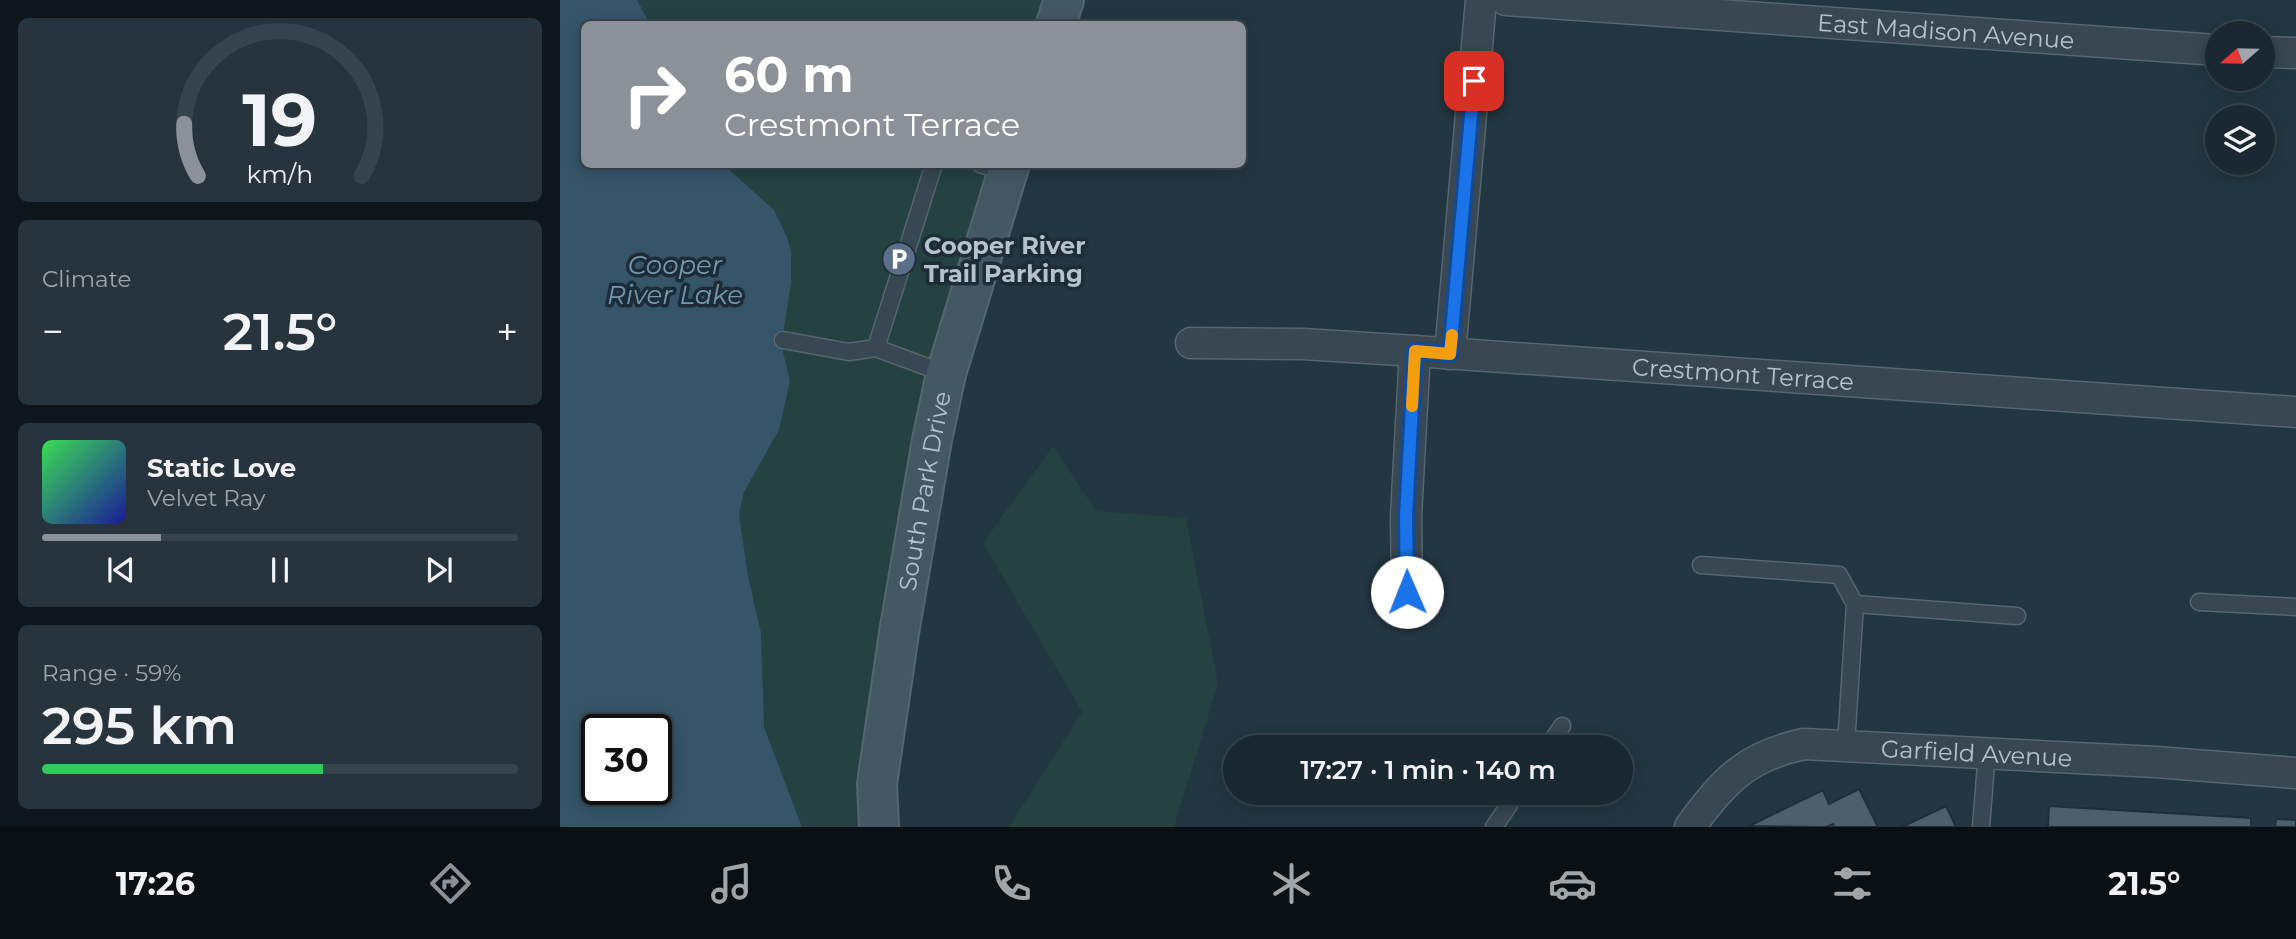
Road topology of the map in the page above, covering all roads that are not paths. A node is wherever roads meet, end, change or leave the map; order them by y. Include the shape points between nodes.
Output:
1 (1064, 0) edge
2 (1481, 0) edge
3 (1506, 0) edge
4 (1057, 21) edge
5 (2205, 49) edge
6 (2275, 52) edge
7 (2296, 53) edge
8 (933, 168) edge
9 (999, 168) edge
10 (783, 340) dead end
11 (1191, 343) dead end
12 (876, 348) junction
13 (1415, 351) junction
14 (1450, 354) junction
15 (946, 374) junction
16 (2296, 412) edge
17 (1701, 565) dead end
18 (1407, 592) dead end
19 (2199, 602) dead end
20 (1855, 604) junction
21 (2296, 607) edge
22 (2017, 616) dead end
23 (1562, 726) dead end
24 (1556, 735) edge
25 (1846, 745) junction
26 (1986, 752) junction
27 (2296, 773) edge
28 (1509, 805) edge
29 (879, 827) edge
30 (1494, 827) edge
31 (1690, 827) edge
32 (1981, 827) edge

1 - 4 street
2 - 14 street
3 - 5 street, East Madison Avenue
6 - 7 street
8 - 12 lane
9 - 15 street, South Park Drive
10 - 12 lane via 849,352
11 - 13 street, Crestmont Terrace
12 - 15 lane
13 - 14 street, Crestmont Terrace
13 - 18 street via 1406,516
14 - 16 street, Crestmont Terrace
15 - 29 street, South Park Drive via 899,633 877,784
17 - 20 lane via 1839,575
19 - 21 lane
20 - 22 lane
20 - 25 lane
23 - 24 lane
25 - 26 street, Garfield Avenue
25 - 31 street, Garfield Avenue via 1778,749 1732,776
26 - 27 street, Garfield Avenue
26 - 32 lane
28 - 30 lane

